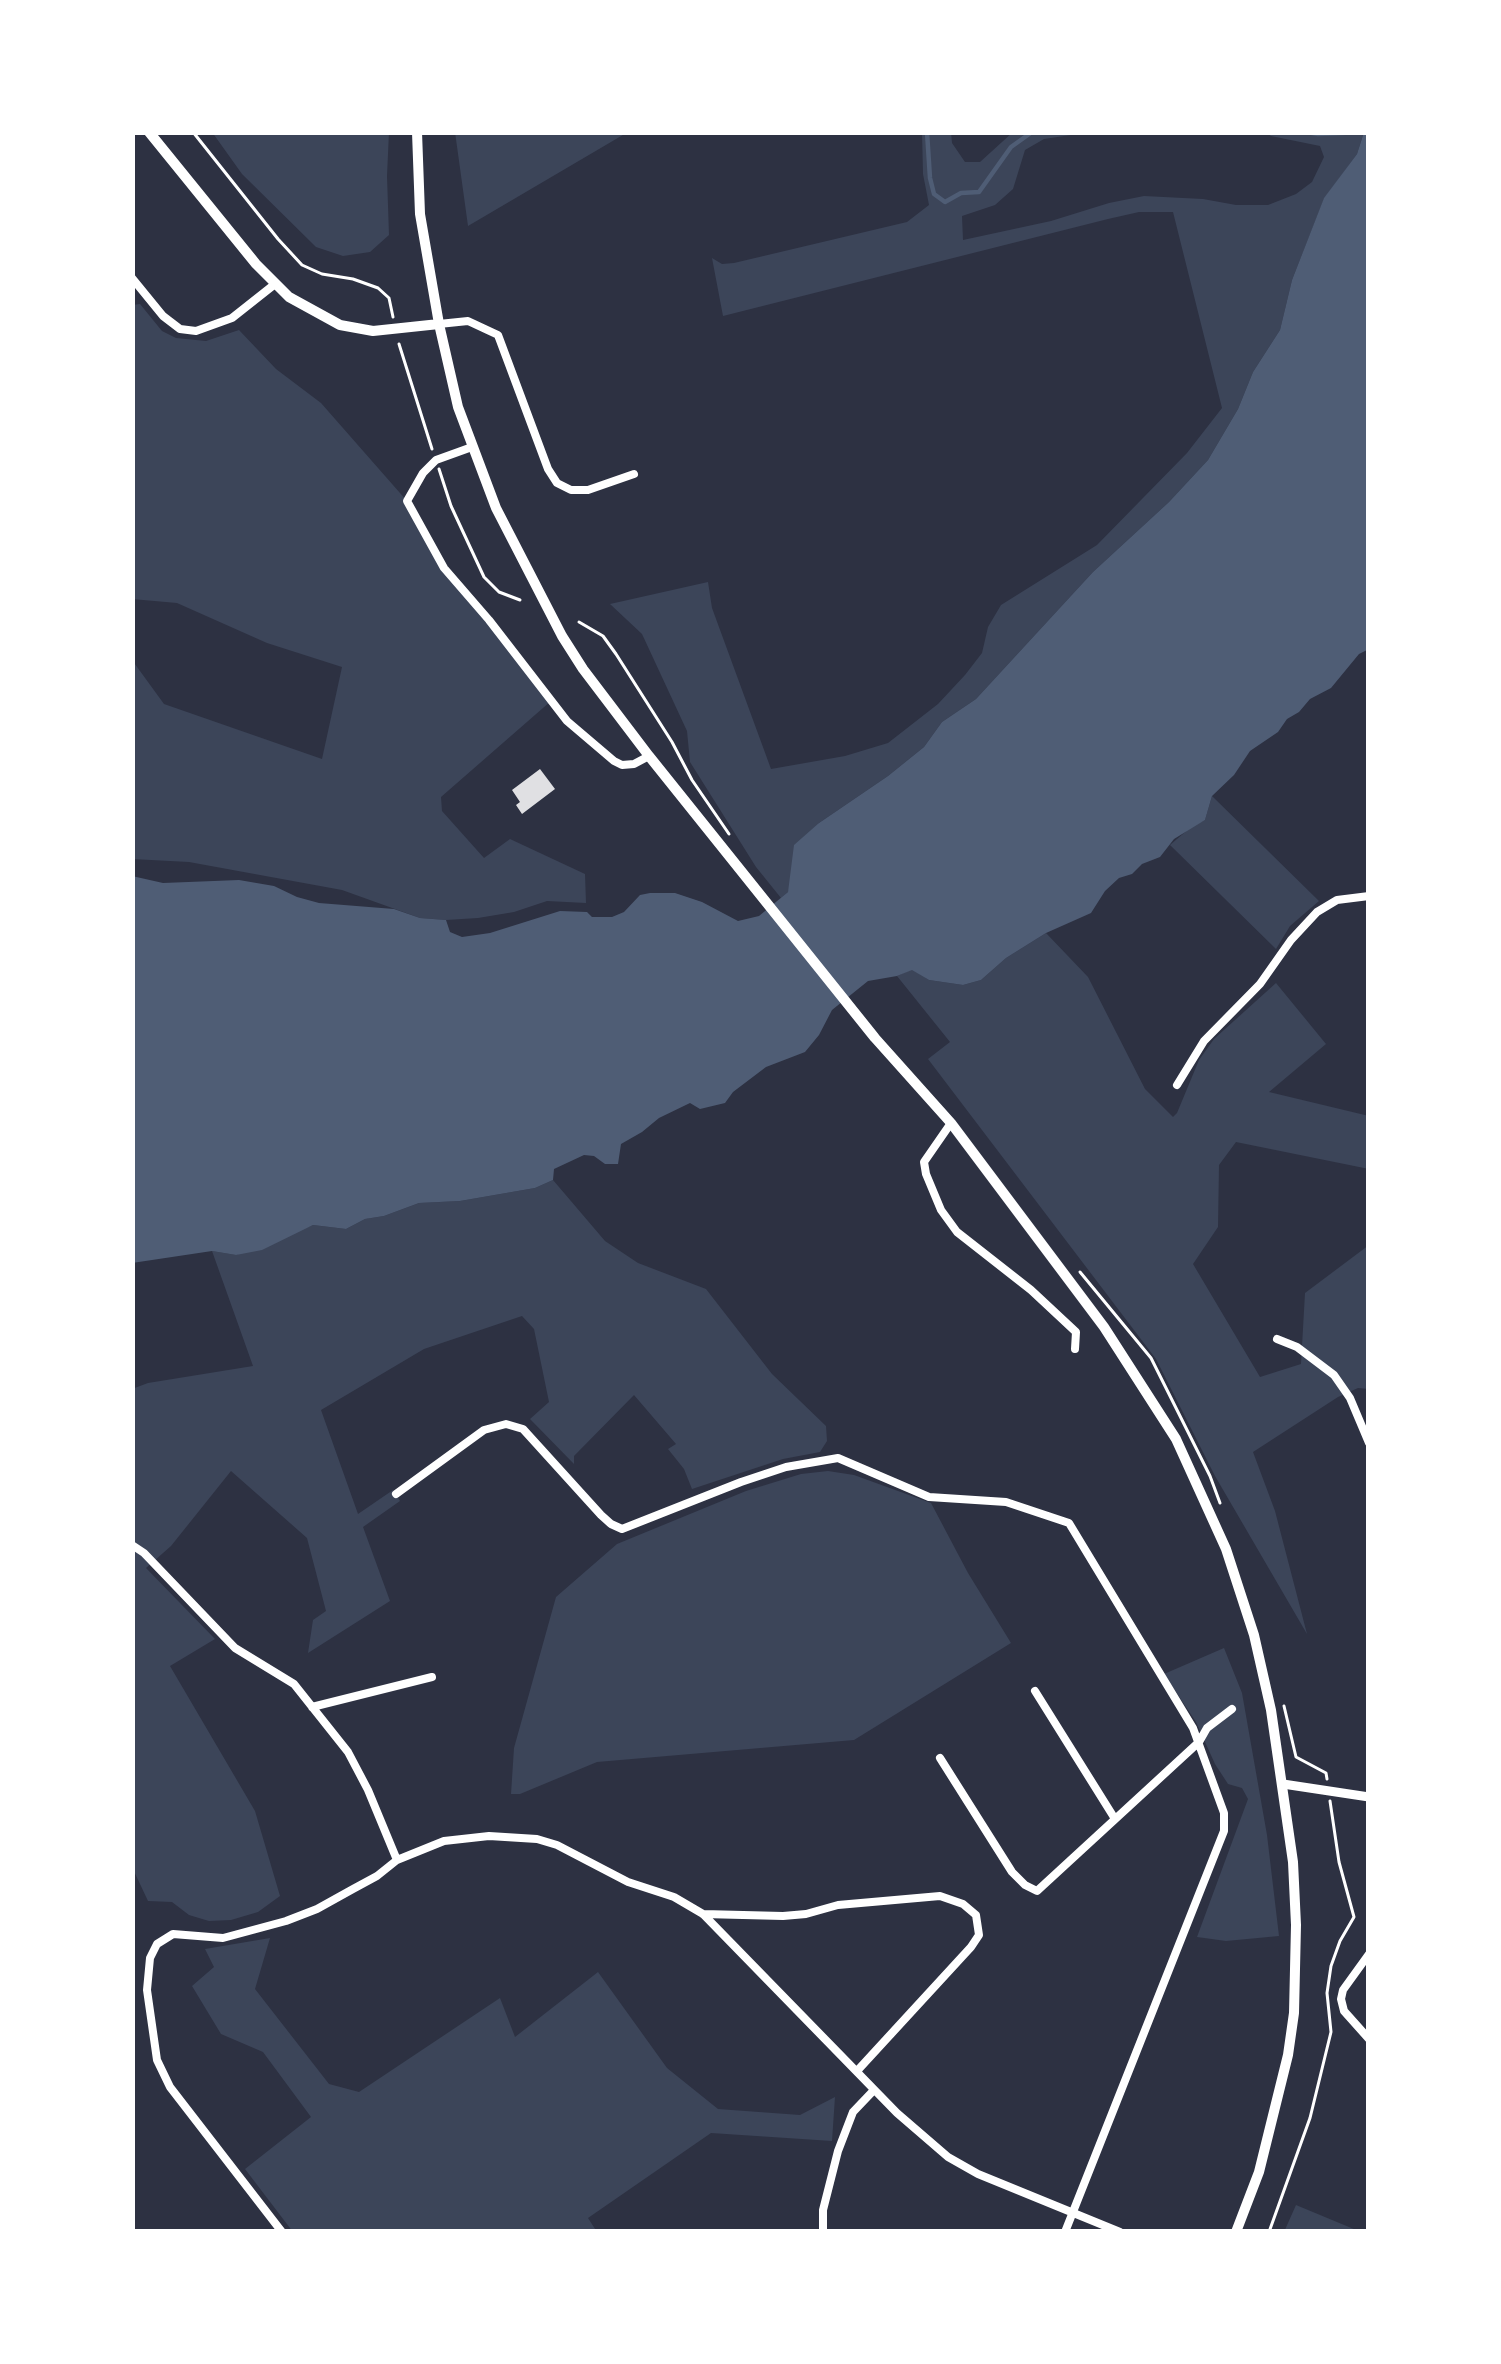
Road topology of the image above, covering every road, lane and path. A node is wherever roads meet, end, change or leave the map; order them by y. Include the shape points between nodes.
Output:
1 (193, 132) edge
2 (417, 132) edge
3 (154, 133) edge
4 (132, 278) edge
5 (275, 284) junction
6 (439, 324) junction
7 (397, 330) junction
8 (472, 447) junction
9 (436, 460) junction
10 (634, 474) dead end
11 (520, 599) dead end
12 (579, 622) dead end
13 (649, 756) junction
14 (730, 835) dead end
15 (1369, 896) edge
16 (1177, 1085) dead end
17 (951, 1123) junction
18 (1076, 1268) dead end
19 (1276, 1340) dead end
20 (1076, 1348) dead end
21 (1369, 1443) edge
22 (396, 1494) dead end
23 (1225, 1516) dead end
24 (132, 1545) edge
25 (432, 1677) dead end
26 (1035, 1691) dead end
27 (1282, 1699) dead end
28 (312, 1706) junction
29 (1232, 1709) dead end
30 (1199, 1742) junction
31 (940, 1758) dead end
32 (1283, 1784) junction
33 (1328, 1790) junction
34 (1369, 1797) edge
35 (1115, 1820) junction
36 (397, 1860) junction
37 (703, 1914) junction
38 (1369, 1954) edge
39 (1369, 2039) edge
40 (856, 2071) junction
41 (874, 2090) junction
42 (1072, 2213) junction
43 (282, 2232) edge
44 (823, 2232) edge
45 (1065, 2232) edge
46 (1120, 2232) edge
47 (1236, 2232) edge
48 (1269, 2232) edge

1 - 7 path via 302,265 383,291
2 - 6 main road via 420,214
3 - 5 main road
4 - 5 street via 164,316 196,331 232,318
5 - 7 main road via 340,325
6 - 7 main road
6 - 8 main road
6 - 10 street via 468,321 498,335 556,483 588,490
7 - 9 path
8 - 9 street
8 - 13 main road via 562,636
9 - 11 path via 484,577
9 - 13 street via 407,501 444,568 567,721 622,765
12 - 14 path via 616,654
13 - 17 main road
15 - 16 street via 1317,912 1204,1041
17 - 20 street via 924,1162 941,1210 1076,1331
17 - 32 main road via 1104,1327 1176,1439 1254,1635
18 - 23 path via 1151,1358
19 - 21 street via 1334,1375
22 - 30 street via 484,1430 506,1424 523,1429 622,1528 786,1467 838,1458 929,1497 1006,1502 1069,1523
24 - 28 street via 208,1623
25 - 28 street
26 - 35 street
27 - 33 path via 1297,1757 1326,1773
28 - 36 street via 348,1752
29 - 30 street
30 - 35 street
30 - 42 street via 1224,1831
31 - 35 street via 1012,1872 1037,1891
32 - 33 street
32 - 47 main road via 1295,1904 1294,2013 1281,2090
33 - 34 street
33 - 48 path via 1354,1917 1331,1966 1331,2032 1310,2118
36 - 37 street via 466,1837 537,1839
36 - 43 street via 317,1909 223,1938 173,1934 150,1958 149,2021 170,2087
37 - 40 street
37 - 40 street via 783,1916 940,1896 976,1915 979,1935 971,1947
38 - 39 street via 1341,1999
40 - 41 street
41 - 42 street via 948,2157
41 - 44 street via 853,2112 838,2151
42 - 45 street
42 - 46 street

